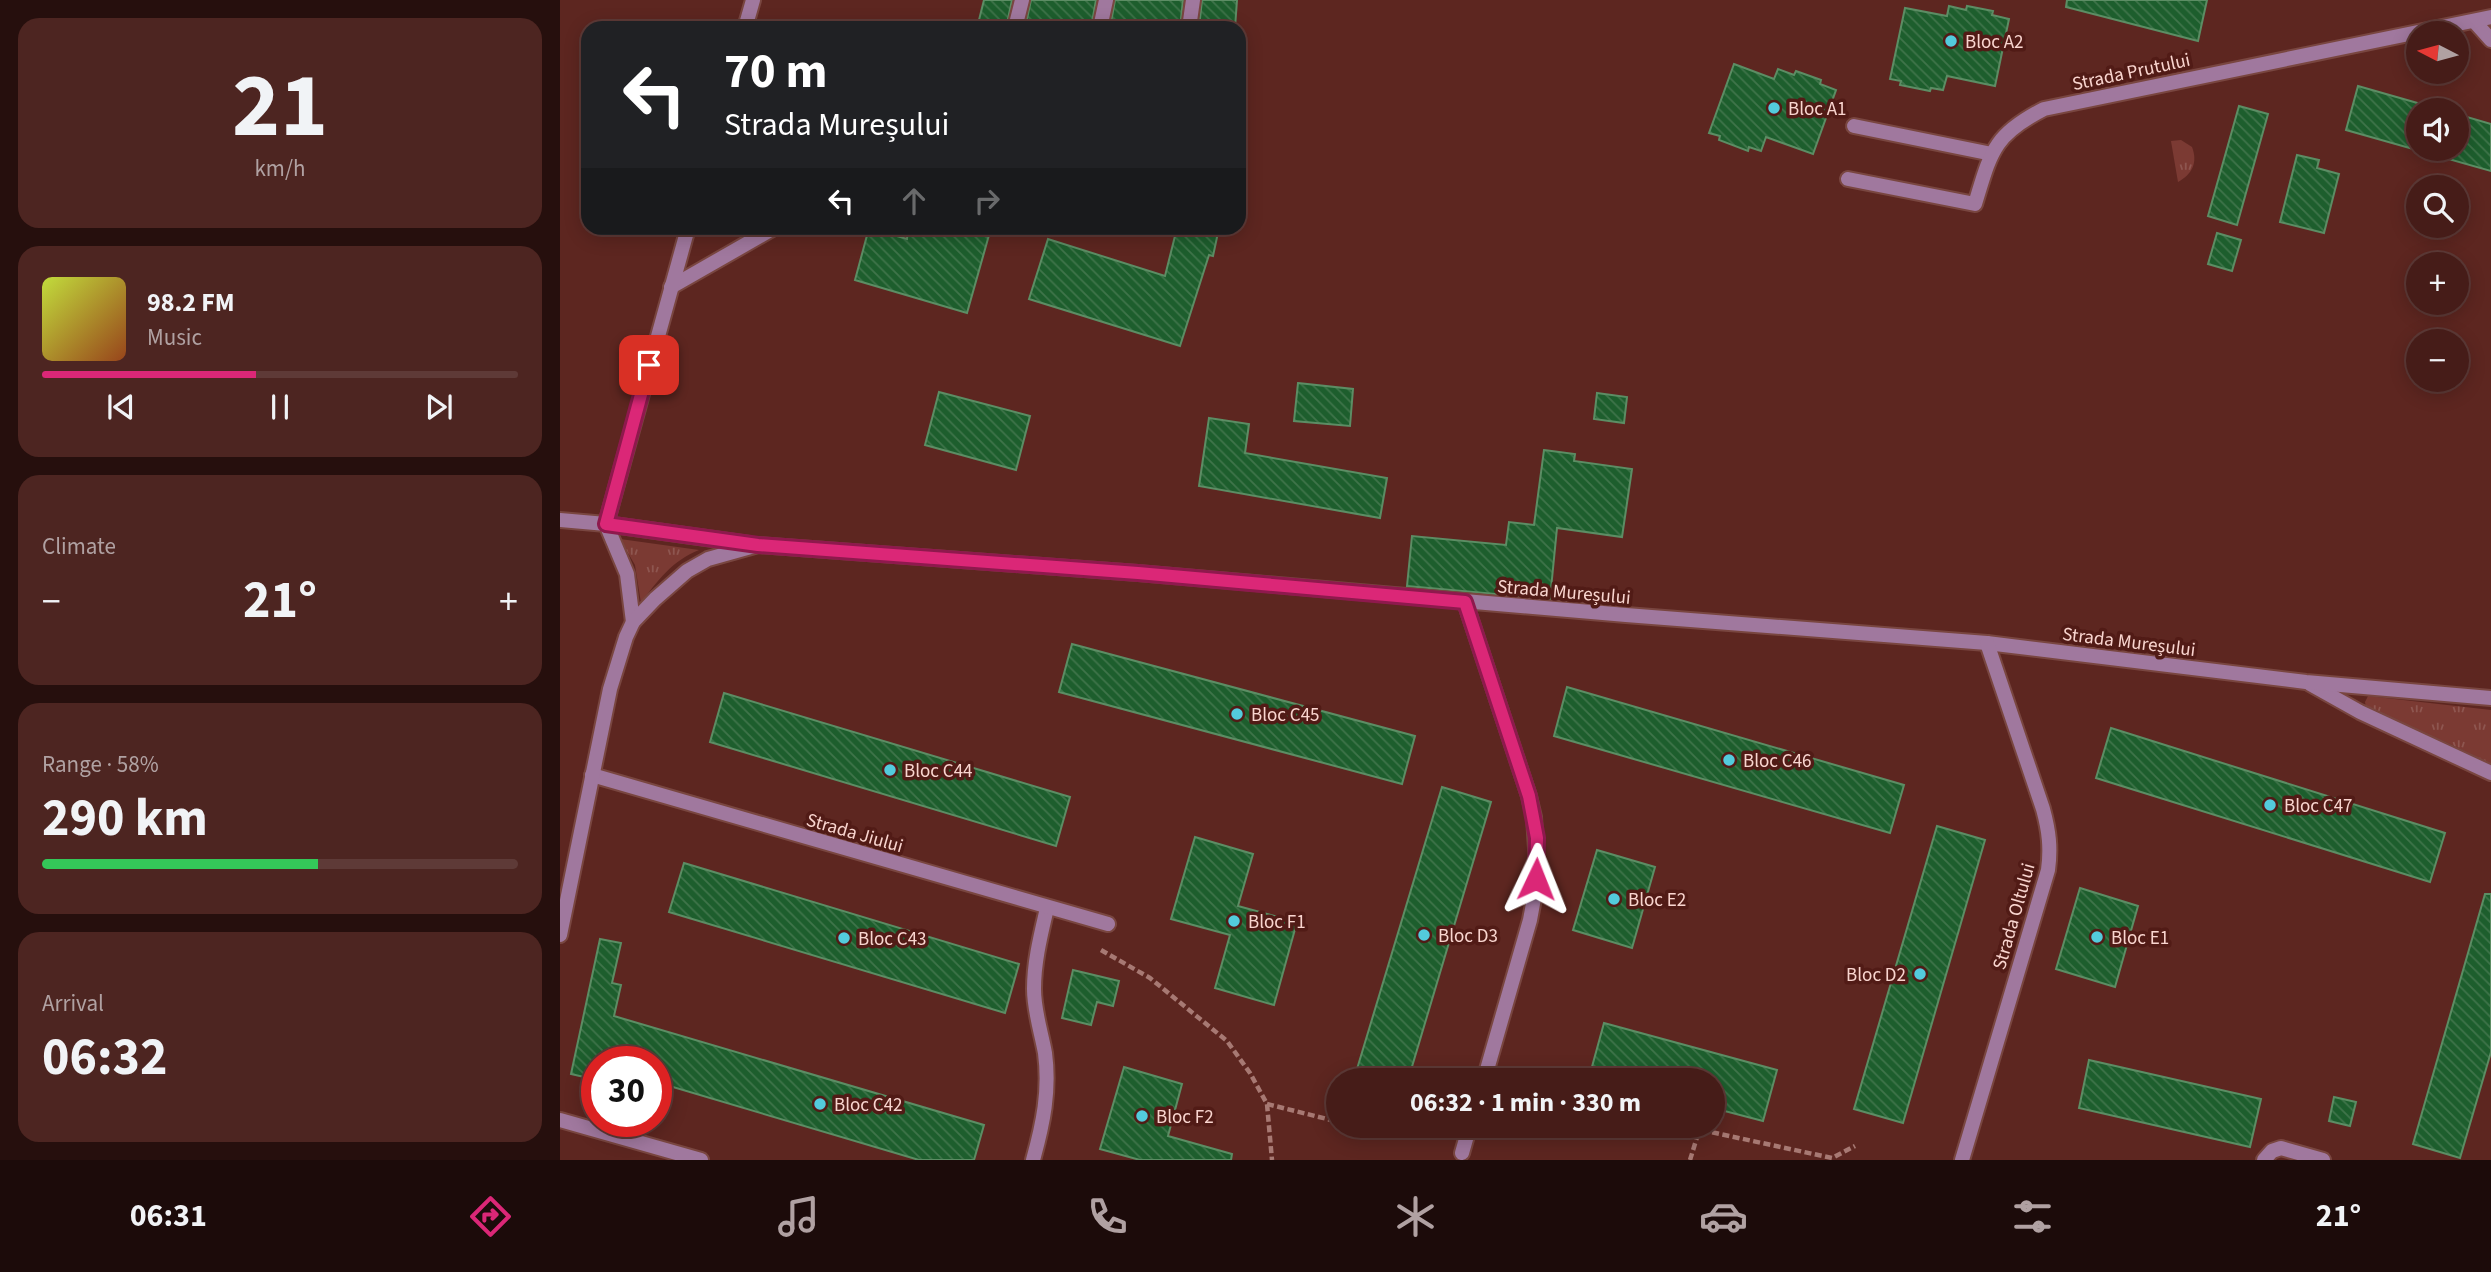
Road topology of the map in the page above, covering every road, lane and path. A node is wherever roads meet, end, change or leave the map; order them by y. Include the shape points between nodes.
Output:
1 (753, 0) edge
2 (1022, 0) edge
3 (1106, 0) edge
4 (1193, 0) edge
5 (2491, 17) edge
6 (2474, 20) junction
7 (747, 21) edge
8 (1018, 21) edge
9 (1102, 21) edge
10 (1190, 21) edge
11 (2491, 40) edge
12 (1854, 126) dead end
13 (1992, 154) junction
14 (1848, 179) dead end
15 (686, 235) edge
16 (762, 235) edge
17 (671, 287) junction
18 (560, 520) edge
19 (606, 524) junction
20 (758, 545) junction
21 (1465, 602) junction
22 (634, 622) junction
23 (1987, 643) junction
24 (2306, 682) junction
25 (2491, 698) edge
26 (2491, 773) edge
27 (592, 775) junction
28 (1047, 908) junction
29 (1108, 924) dead end
30 (560, 935) edge
31 (1101, 950) dead end
32 (1487, 1068) edge
33 (1267, 1104) junction
34 (1326, 1119) edge
35 (560, 1120) edge
36 (1466, 1138) edge
37 (1855, 1146) dead end
38 (1462, 1153) dead end
39 (701, 1160) edge
40 (1033, 1160) edge
41 (1272, 1160) edge
42 (1690, 1160) edge
43 (1962, 1160) edge
44 (2264, 1160) edge
45 (2323, 1160) edge

1 - 7 street
2 - 8 street
3 - 9 street
4 - 10 street
5 - 6 street, Strada Prutului
6 - 11 street
6 - 13 street, Strada Prutului via 2044,109 2003,134
12 - 13 street
13 - 14 street, Strada Prutului via 1975,204
15 - 17 street
16 - 17 street
17 - 19 street
18 - 19 street
19 - 20 street
19 - 22 street via 627,574
20 - 21 street, Strada Mureșului
20 - 22 street, Strada Mureșului via 708,559 687,571
21 - 23 street, Strada Mureșului
21 - 32 street via 1529,796 1537,838 1530,920
22 - 27 street, Strada Mureșului via 619,656
23 - 24 street, Strada Mureșului
23 - 43 street, Strada Oltului via 2043,809 2051,852
24 - 25 street, Strada Mureșului
24 - 26 street, Strada Mureșului
27 - 28 street, Strada Jiului
27 - 30 street, Strada Mureșului
28 - 29 street, Strada Jiului
28 - 40 street via 1034,988 1047,1096
31 - 33 path via 1150,978 1227,1041
33 - 34 path
33 - 41 path
35 - 39 street
36 - 38 street
37 - 42 path via 1832,1158 1706,1131 1698,1134
44 - 45 street via 2280,1148

